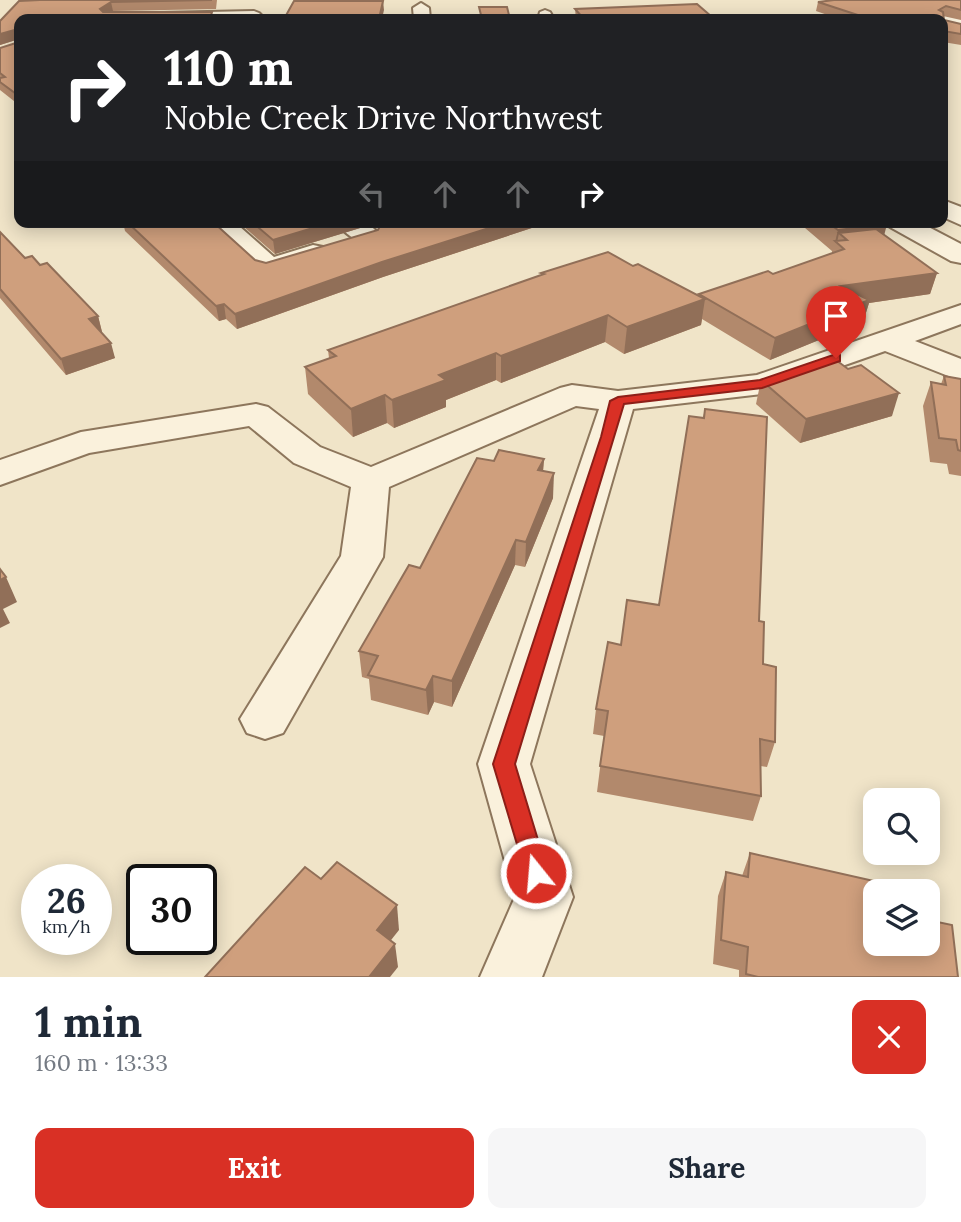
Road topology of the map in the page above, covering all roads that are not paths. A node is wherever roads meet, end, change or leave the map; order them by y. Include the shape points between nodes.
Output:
1 (225, 228) edge
2 (910, 228) edge
3 (341, 238) edge
4 (961, 255) edge
5 (961, 314) edge
6 (885, 340) junction
7 (961, 371) edge
8 (618, 401) junction
9 (0, 473) edge
10 (371, 481) junction
11 (265, 719) dead end
12 (511, 977) edge

1 - 3 street via 270,267
2 - 4 street
5 - 6 street
6 - 7 street
6 - 8 street via 762,384
8 - 10 street via 572,395
8 - 12 street via 504,764 544,897
9 - 10 street via 81,443 256,414 307,455
10 - 11 street via 362,557

